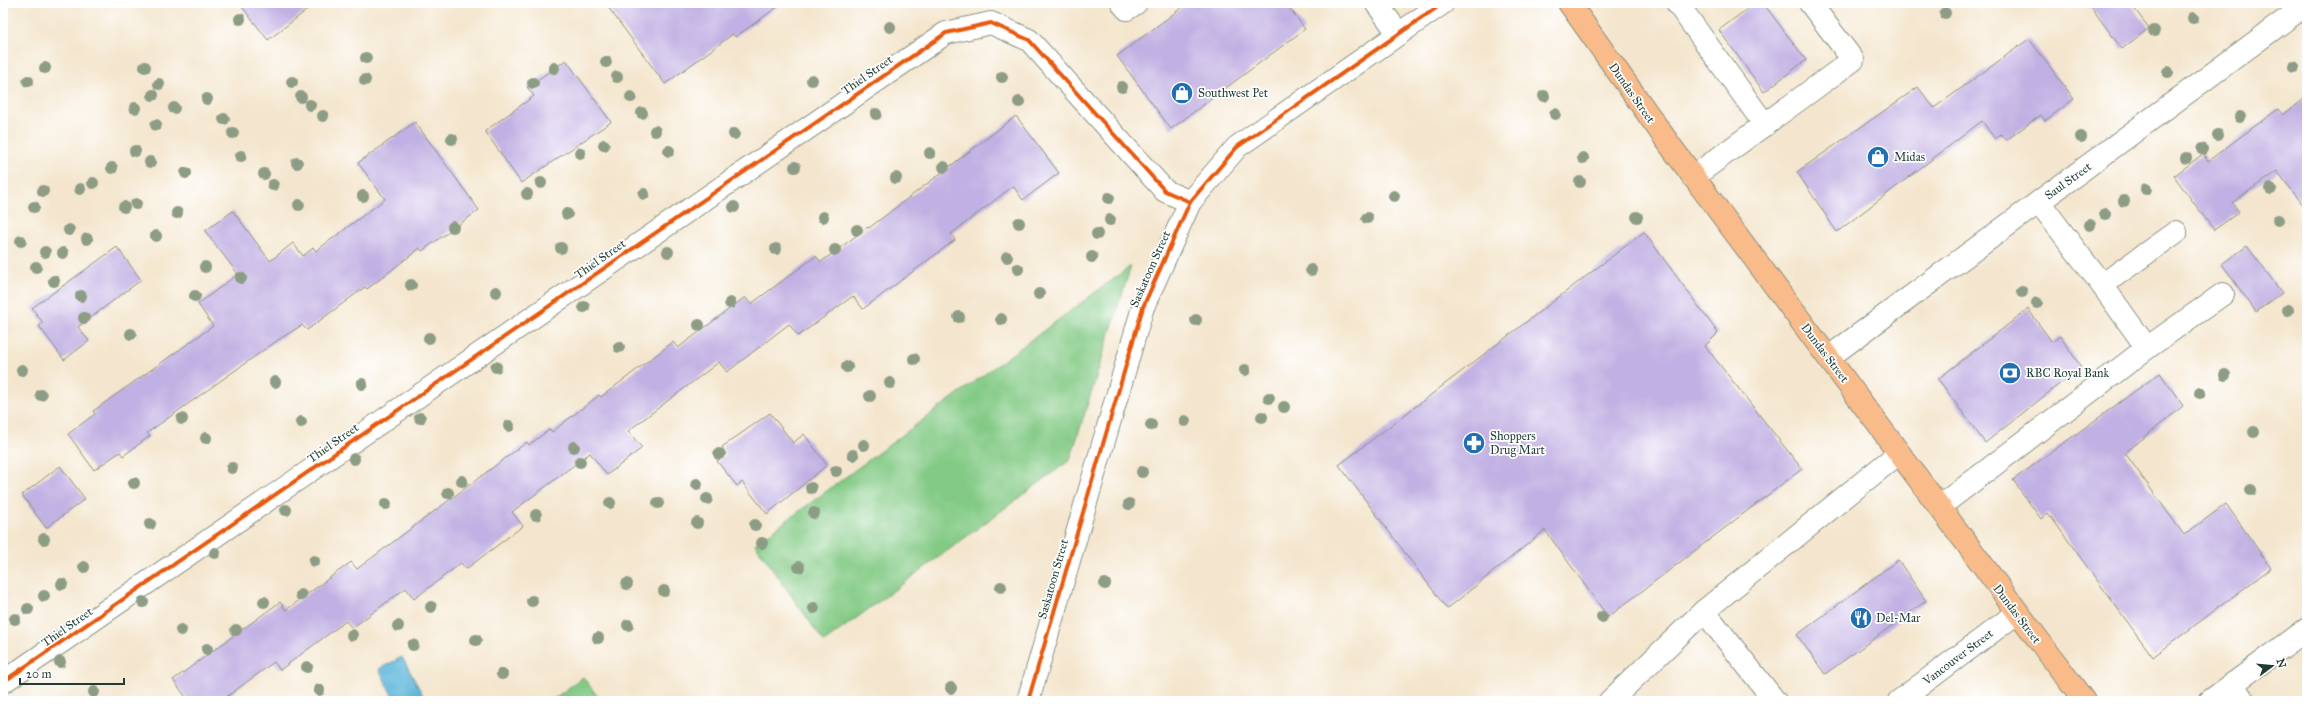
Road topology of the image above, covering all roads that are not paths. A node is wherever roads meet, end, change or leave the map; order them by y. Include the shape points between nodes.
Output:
1 (1122, 3) edge
2 (1136, 3) edge
3 (1376, 3) edge
4 (1443, 3) edge
5 (1569, 3) edge
6 (1676, 3) edge
7 (1810, 3) edge
8 (2307, 4) edge
9 (1399, 34) junction
10 (1765, 125) junction
11 (1693, 177) junction
12 (1190, 202) junction
13 (2039, 202) junction
14 (2176, 232) dead end
15 (2102, 285) junction
16 (2223, 294) dead end
17 (2147, 348) junction
18 (1829, 357) junction
19 (1899, 453) junction
20 (1939, 507) junction
21 (1704, 611) junction
22 (2017, 613) junction
23 (2307, 629) edge
24 (3, 682) edge
25 (2238, 693) edge
26 (1028, 701) edge
27 (1610, 701) edge
28 (1775, 701) edge
29 (1900, 701) edge
30 (2084, 701) edge
31 (2210, 701) edge

1 - 2 street via 1127,9
3 - 9 street
4 - 9 street, Saskatoon Street
5 - 11 main road, Dundas Street
6 - 10 street
7 - 10 street via 1853,60
8 - 13 street, Saul Street
9 - 12 street, Saskatoon Street via 1237,147
10 - 11 street
11 - 18 main road, Dundas Street
12 - 24 street, Thiel Street via 1165,192 1029,40 991,23 946,33
12 - 26 street, Saskatoon Street via 1143,307
13 - 15 street
13 - 18 street, Saul Street
14 - 15 street
15 - 17 street
16 - 17 street
17 - 20 street
18 - 19 main road, Dundas Street
19 - 20 main road, Dundas Street
19 - 21 street
20 - 22 main road, Dundas Street
21 - 27 street
21 - 28 street
22 - 29 street, Vancouver Street
22 - 30 main road, Dundas Street
23 - 25 street
25 - 31 street

